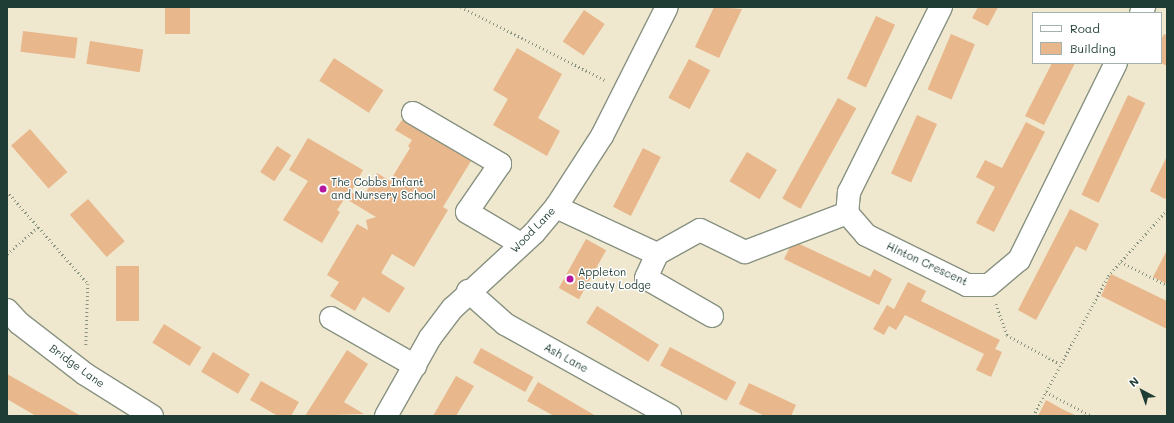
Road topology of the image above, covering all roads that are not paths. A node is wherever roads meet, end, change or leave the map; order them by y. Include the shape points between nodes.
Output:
1 (667, 7) edge
2 (941, 7) edge
3 (1116, 64) edge
4 (413, 113) dead end
5 (556, 206) junction
6 (847, 212) junction
7 (521, 244) junction
8 (658, 254) junction
9 (468, 291) junction
10 (7, 310) edge
11 (712, 316) dead end
12 (331, 318) dead end
13 (415, 366) junction
14 (152, 416) edge
15 (386, 416) edge
16 (670, 416) edge

1 - 5 street, Wood Lane via 602,136
2 - 6 street via 849,192
3 - 6 street, Hinton Crescent via 1018,260 989,285 967,285 866,235
4 - 7 street via 500,164 467,212
5 - 7 street, Wood Lane
5 - 8 street
6 - 8 street via 745,252 700,230
7 - 9 street, Wood Lane
8 - 11 street via 646,278
9 - 13 street, Wood Lane via 430,338
9 - 16 street, Ash Lane via 505,324
10 - 14 street, Bridge Lane via 19,323 85,374
12 - 13 street
13 - 15 street, Wood Lane

